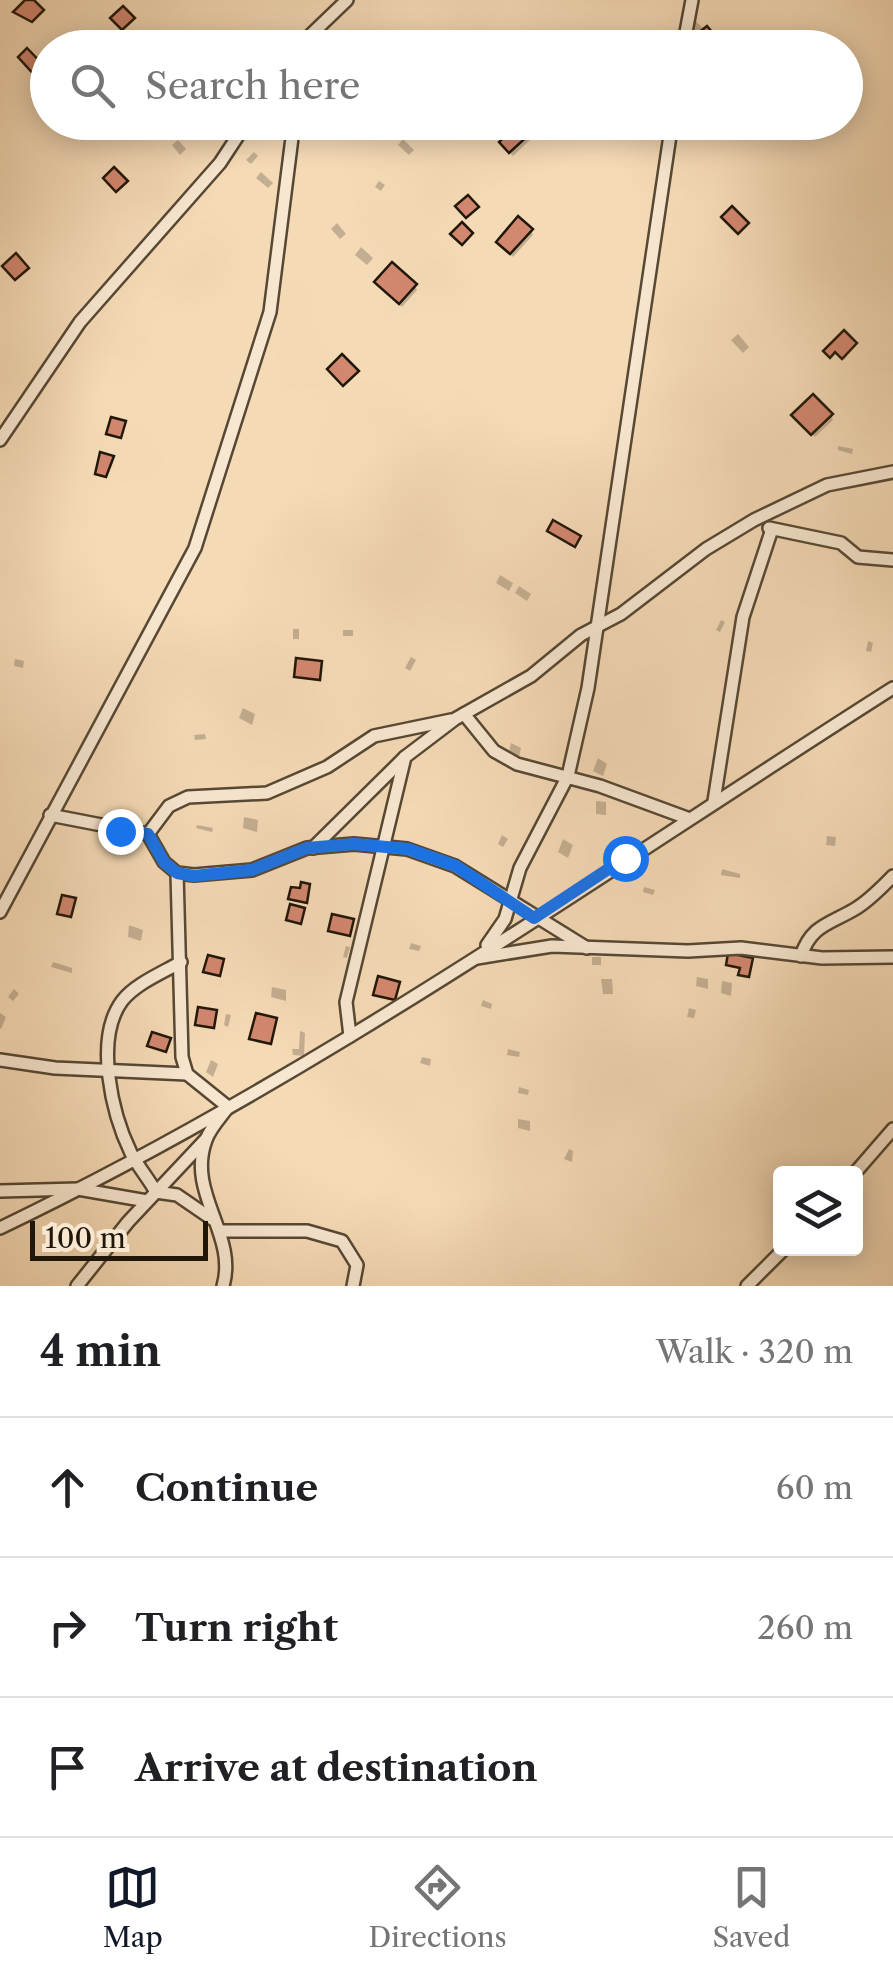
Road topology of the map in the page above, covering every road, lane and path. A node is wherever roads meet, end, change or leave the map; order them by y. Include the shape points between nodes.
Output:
1 (347, 0) edge
2 (692, 0) edge
3 (316, 30) edge
4 (686, 30) edge
5 (235, 140) edge
6 (292, 140) edge
7 (669, 140) edge
8 (0, 440) edge
9 (893, 472) edge
10 (750, 522) junction
11 (772, 529) junction
12 (893, 560) edge
13 (595, 626) junction
14 (893, 688) edge
15 (460, 716) junction
16 (405, 757) junction
17 (568, 776) junction
18 (714, 801) junction
19 (50, 815) junction
20 (687, 818) junction
21 (148, 834) junction
22 (314, 848) junction
23 (384, 848) junction
24 (177, 873) junction
25 (893, 876) edge
26 (510, 902) junction
27 (0, 912) edge
28 (534, 918) junction
29 (587, 948) junction
30 (800, 956) junction
31 (473, 958) junction
32 (893, 958) edge
33 (181, 962) junction
34 (350, 1036) junction
35 (0, 1060) edge
36 (110, 1069) junction
37 (187, 1074) junction
38 (228, 1106) junction
39 (893, 1130) edge
40 (206, 1139) junction
41 (133, 1159) junction
42 (861, 1166) edge
43 (78, 1189) junction
44 (0, 1191) edge
45 (151, 1196) junction
46 (212, 1218) junction
47 (0, 1228) edge
48 (221, 1231) junction
49 (776, 1256) edge
50 (77, 1286) edge
51 (223, 1286) edge
52 (353, 1286) edge
53 (747, 1286) edge

1 - 3 street
2 - 4 street
5 - 8 street via 80,322
6 - 19 street via 270,312 195,548
7 - 13 street
9 - 10 street via 827,485
10 - 11 street
10 - 13 street
11 - 12 street via 841,542 858,557
11 - 18 street via 744,616
13 - 15 street via 530,676
13 - 17 street
14 - 18 street
15 - 16 street
15 - 17 street via 494,751 533,771
15 - 21 street via 374,736 327,767 267,793 188,796 169,806
16 - 22 street
16 - 23 street
17 - 20 street
17 - 26 street via 520,868
18 - 20 street
19 - 21 street
19 - 27 street
20 - 28 street
21 - 24 street
22 - 23 street
22 - 24 street via 252,870
23 - 26 street via 456,866
23 - 34 street via 346,1002
24 - 33 street
25 - 30 street via 855,909 820,924
26 - 28 street
26 - 31 street via 492,940
28 - 29 street
28 - 31 street
29 - 30 street via 741,948
29 - 31 street via 552,946
30 - 32 street
31 - 34 street
33 - 36 street via 124,999 107,1046
33 - 37 street
34 - 38 street
35 - 36 street
36 - 37 street
36 - 41 street
37 - 38 street
38 - 40 street
38 - 41 street
39 - 42 street
40 - 45 street
40 - 46 street via 202,1165
41 - 43 street
41 - 45 street
43 - 44 street
43 - 45 street
43 - 47 street
45 - 46 street via 177,1195
45 - 50 street
46 - 48 street
48 - 51 street
48 - 52 street via 307,1231 342,1241 357,1265
49 - 53 street

